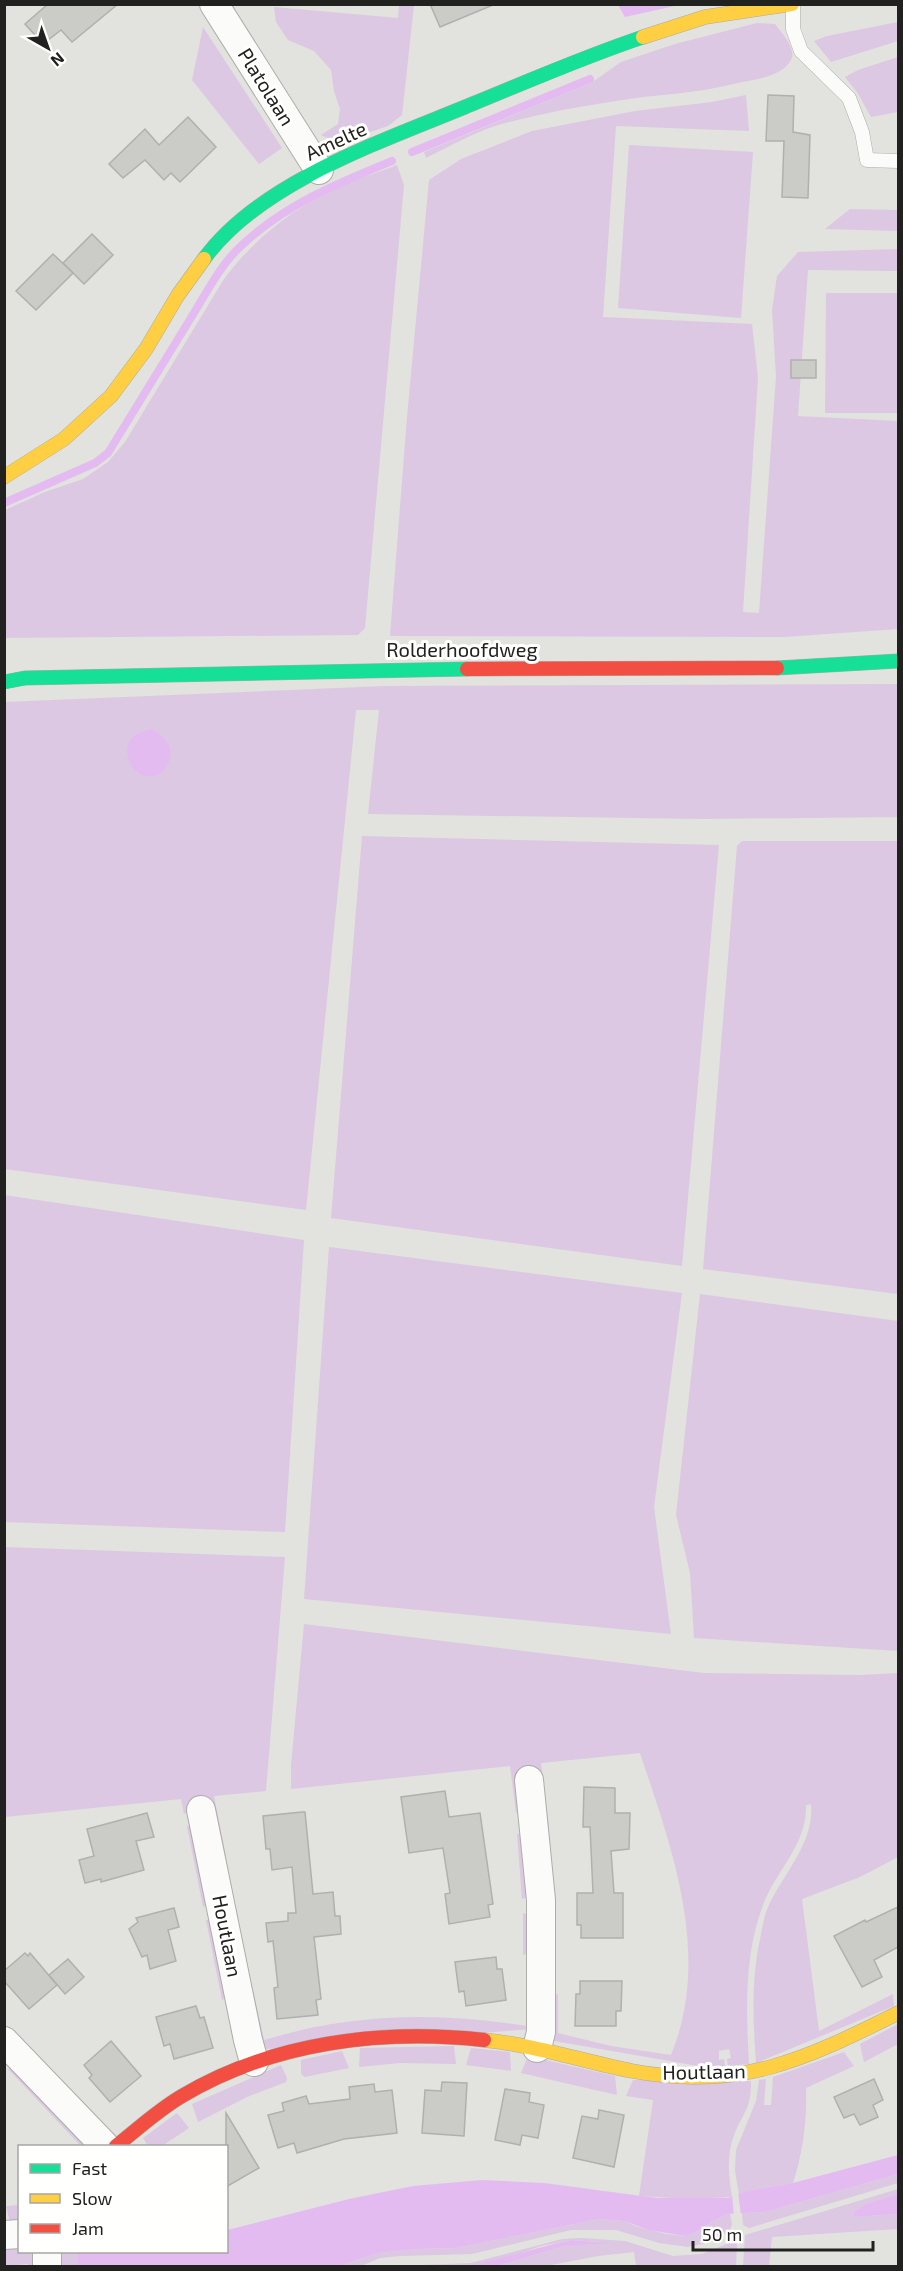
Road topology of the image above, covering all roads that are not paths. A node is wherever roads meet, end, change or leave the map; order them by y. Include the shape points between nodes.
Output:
1 (214, 4) edge
2 (792, 4) edge
3 (898, 161) edge
4 (319, 170) junction
5 (4, 477) edge
6 (898, 661) edge
7 (4, 676) edge
8 (25, 678) junction
9 (4, 682) edge
10 (529, 1780) dead end
11 (201, 1810) dead end
12 (898, 2013) edge
13 (4, 2041) edge
14 (537, 2048) junction
15 (254, 2062) junction
16 (104, 2145) edge
17 (117, 2145) edge

1 - 4 street, Platolaan
2 - 3 lane, Amelte via 792,29 801,51 849,98 862,132 867,160
2 - 4 street, Amelte via 705,17 640,38
4 - 5 street, Amelte via 246,215 212,248 111,396 64,439
6 - 8 street, Rolderhoofdweg via 778,668 424,669
7 - 8 street, Rolderhoofdweg
8 - 9 street, Rolderhoofdweg
10 - 14 street via 541,1900 542,2032
11 - 15 street, Houtlaan
12 - 14 street, Houtlaan via 798,2060 726,2076 635,2071
13 - 16 street
14 - 15 street, Houtlaan via 455,2036 358,2037
15 - 17 street, Houtlaan via 174,2102

